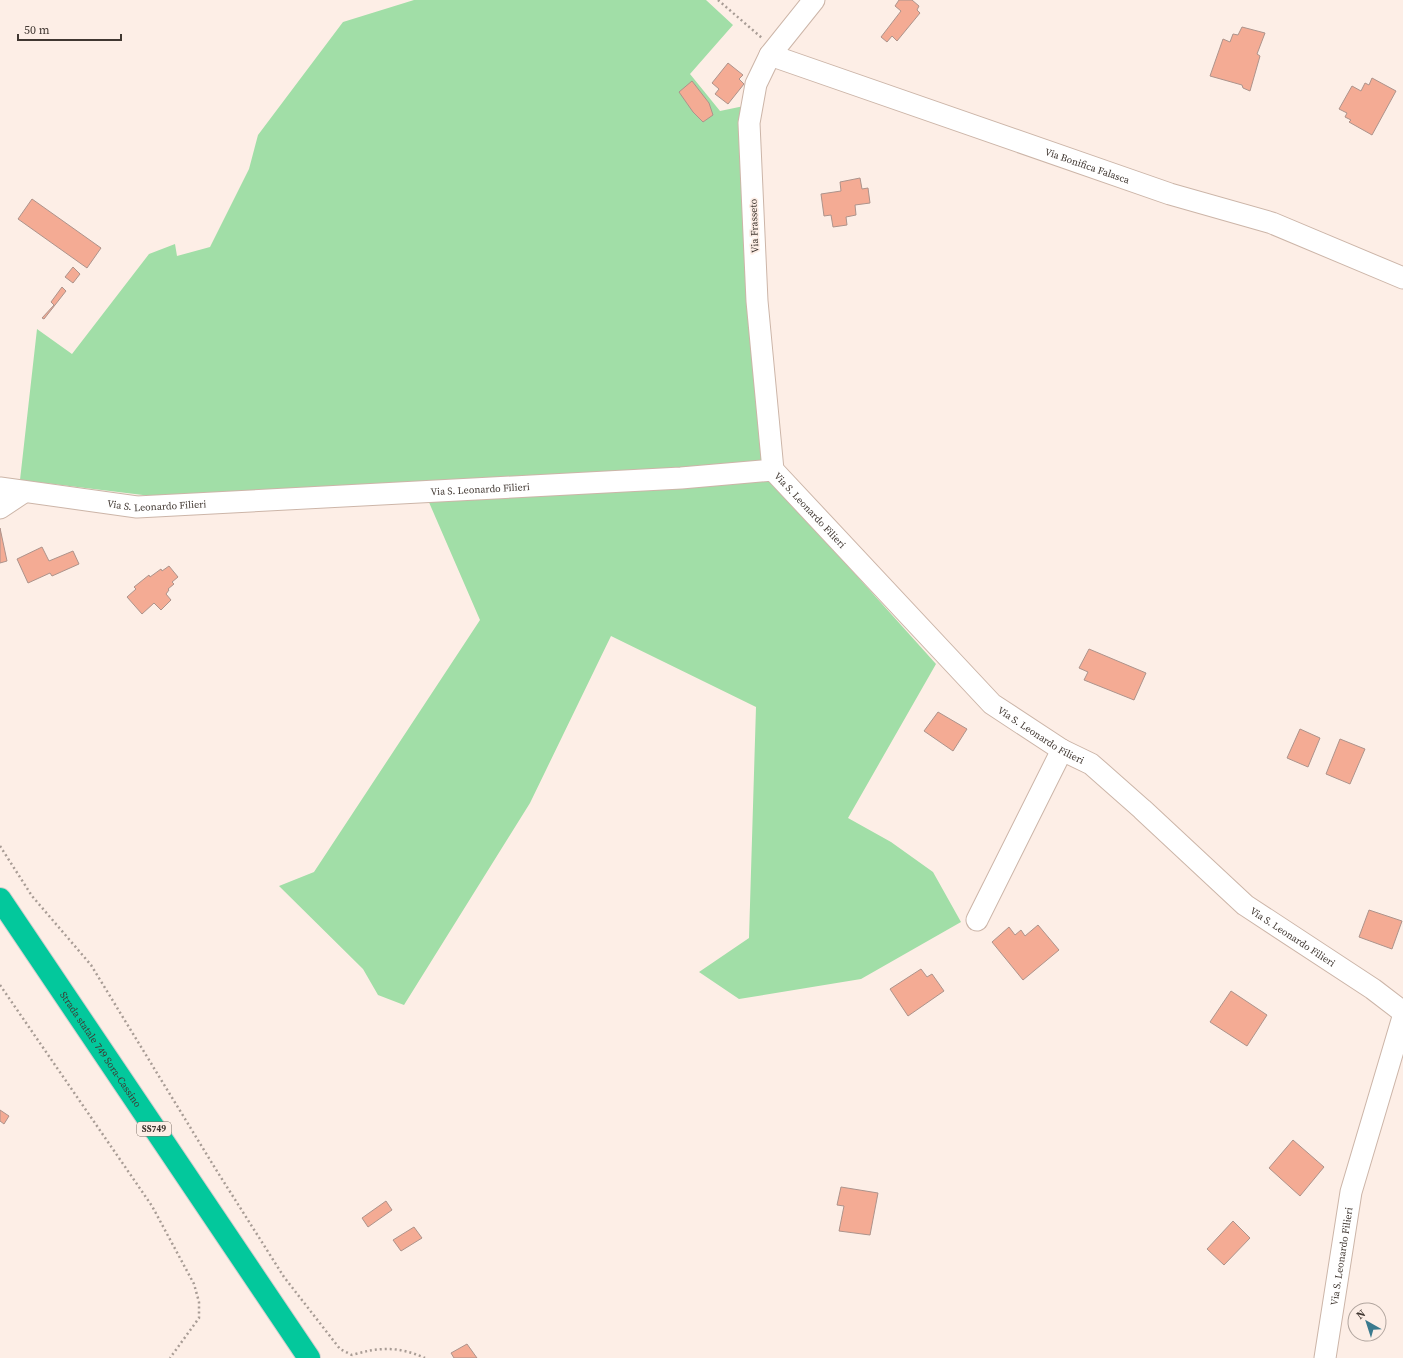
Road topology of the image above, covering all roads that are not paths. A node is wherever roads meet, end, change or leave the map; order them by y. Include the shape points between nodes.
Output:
1 (814, 0) edge
2 (772, 52) junction
3 (1403, 278) edge
4 (773, 470) junction
5 (0, 488) edge
6 (24, 492) junction
7 (0, 508) edge
8 (1062, 750) junction
9 (0, 899) edge
10 (977, 920) dead end
11 (1403, 1012) edge
12 (1403, 1018) edge
13 (309, 1358) edge
14 (1325, 1358) edge

1 - 2 street, Via Frasseto
2 - 3 street, Via Bonifica Falasca via 1170,194 1272,223
2 - 4 street, Via Frasseto via 756,84 749,123 757,301
4 - 6 street, Via S. Leonardo Filieri via 665,479 137,507
4 - 8 street, Via S. Leonardo Filieri via 992,704
5 - 6 street, Via S. Leonardo Filieri
6 - 7 street
8 - 10 street
8 - 11 street, Via S. Leonardo Filieri via 1091,764 1245,905
9 - 13 highway, Strada statale 749 Sora-Cassino / SS749
12 - 14 street, Via S. Leonardo Filieri via 1351,1192

